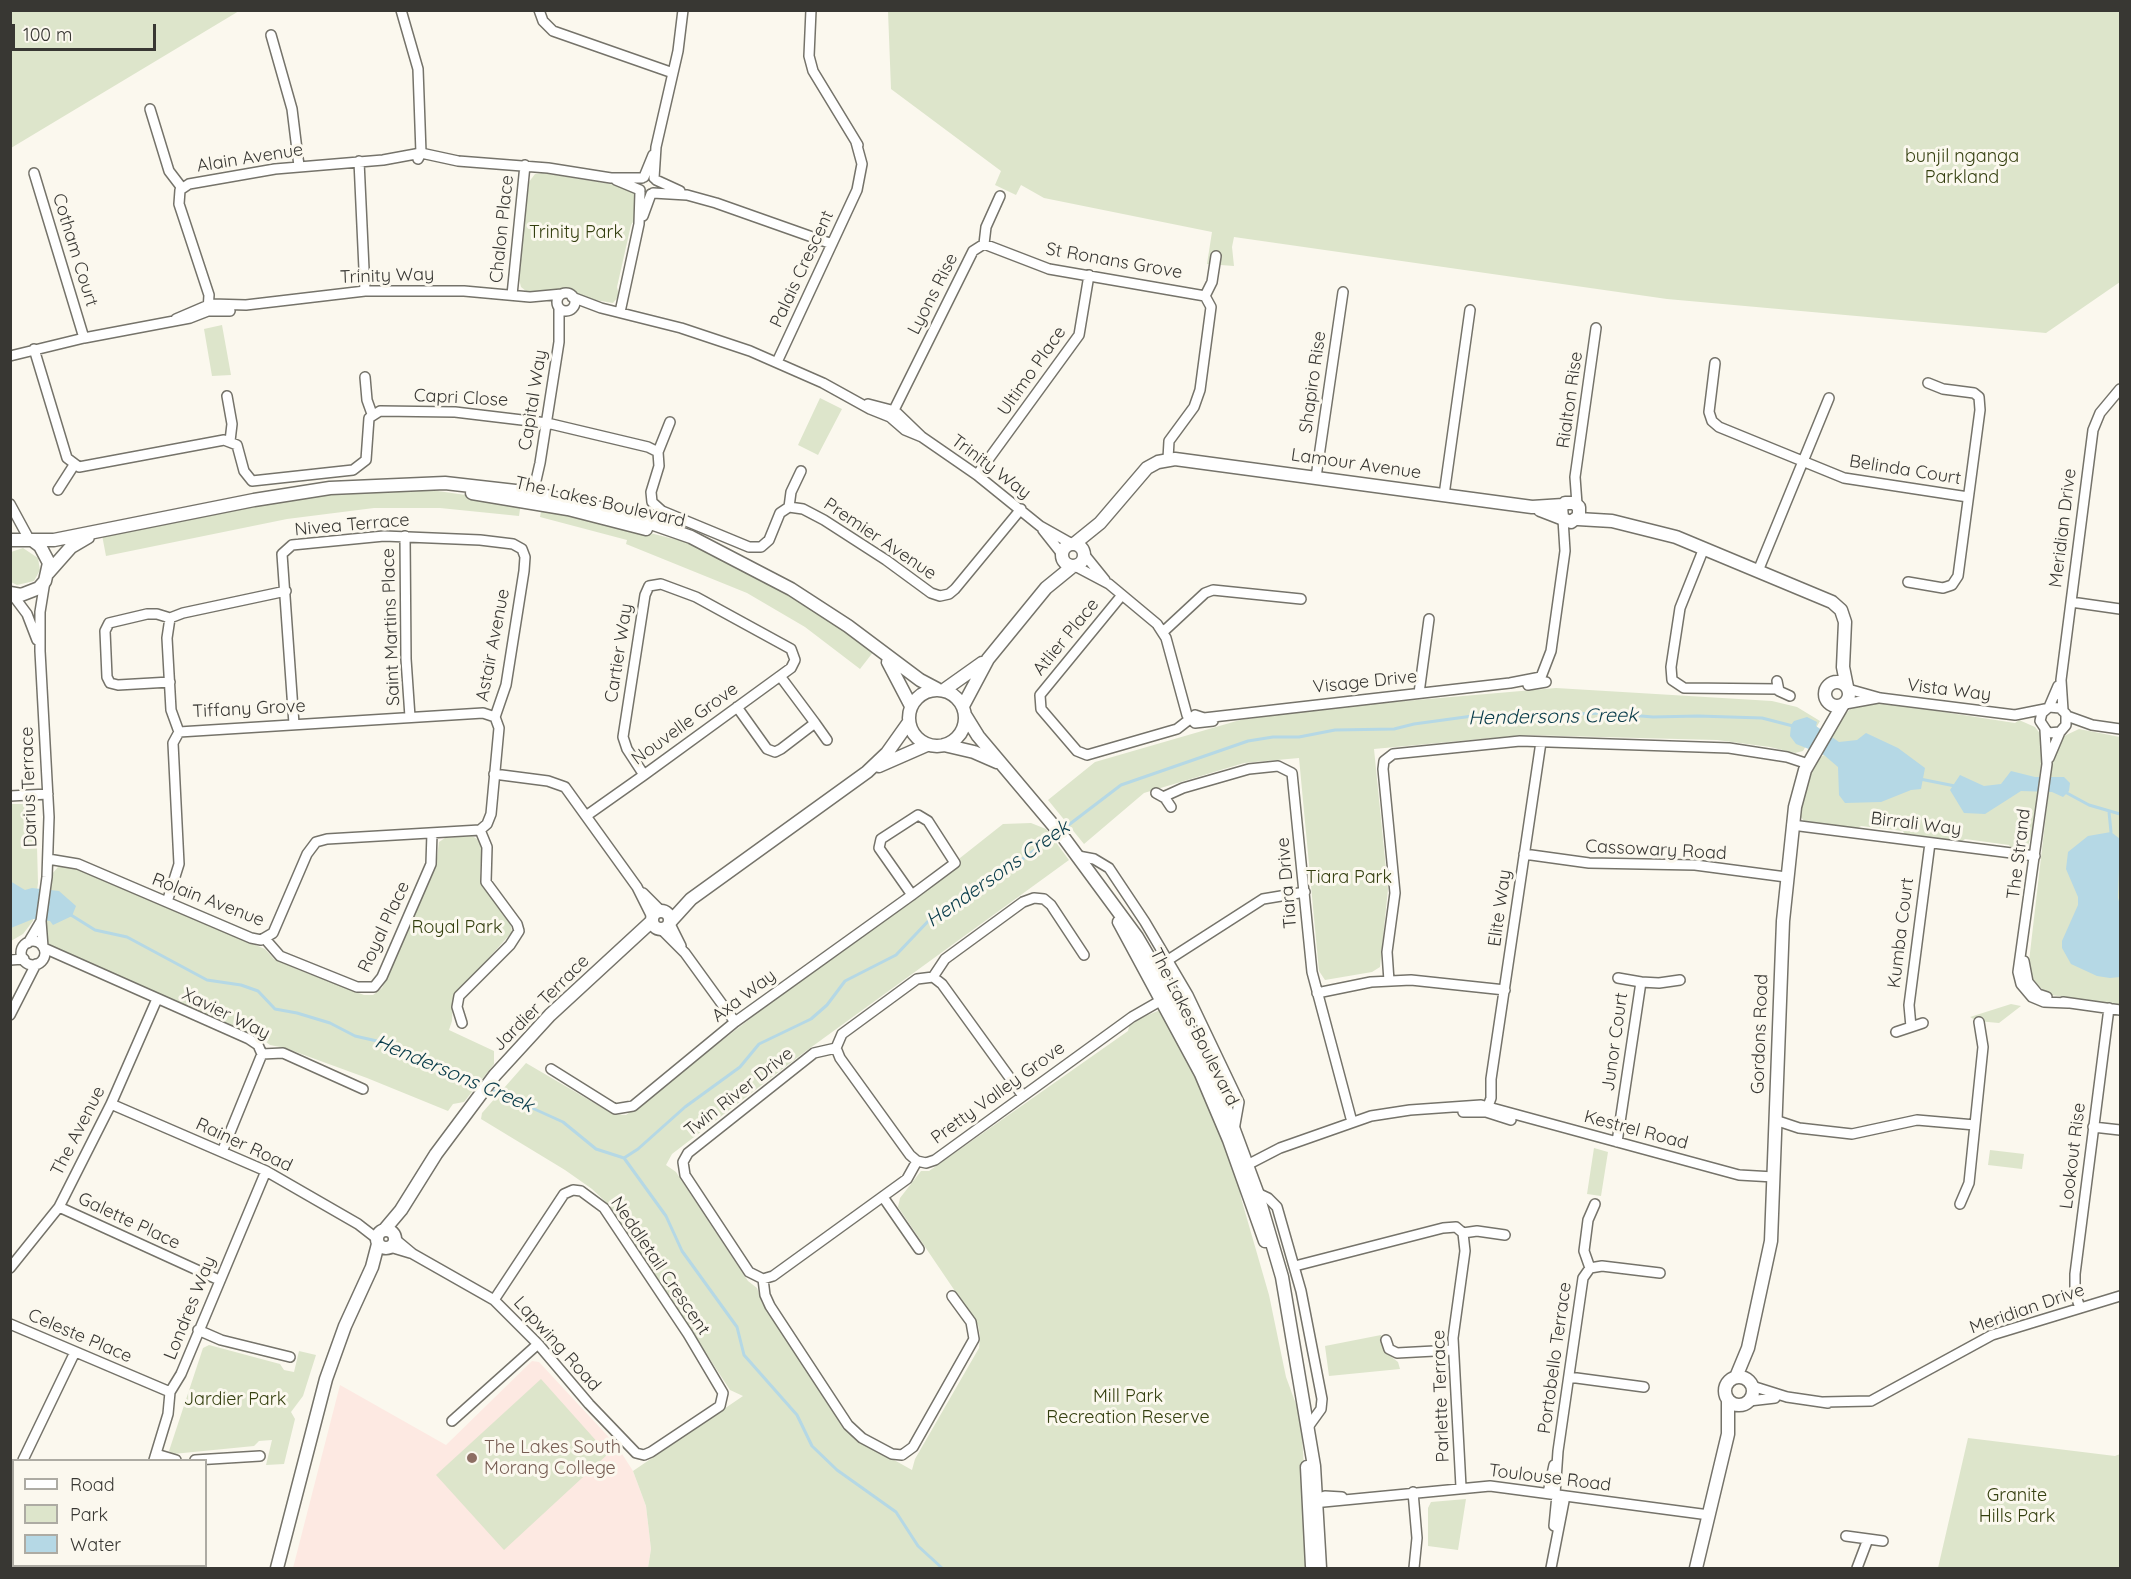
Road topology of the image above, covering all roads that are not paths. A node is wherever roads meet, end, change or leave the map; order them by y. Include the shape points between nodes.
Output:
1 (401, 10) edge
2 (539, 10) edge
3 (683, 10) edge
4 (811, 10) edge
5 (271, 35) dead end
6 (673, 73) junction
7 (150, 109) dead end
8 (656, 147) junction
9 (418, 155) junction
10 (359, 161) junction
11 (525, 165) junction
12 (299, 166) junction
13 (34, 172) dead end
14 (643, 177) junction
15 (611, 178) junction
16 (655, 179) junction
17 (182, 188) junction
18 (640, 191) junction
19 (652, 194) junction
20 (687, 195) junction
21 (1000, 196) dead end
22 (639, 224) junction
23 (832, 244) junction
24 (984, 244) junction
25 (1216, 256) dead end
26 (1089, 275) junction
27 (365, 291) junction
28 (1343, 292) dead end
29 (562, 294) junction
30 (512, 295) junction
31 (1205, 296) junction
32 (530, 297) junction
33 (572, 297) junction
34 (208, 307) junction
35 (559, 307) junction
36 (602, 308) junction
37 (571, 309) junction
38 (1470, 310) dead end
39 (620, 312) junction
40 (1596, 328) dead end
41 (84, 338) junction
42 (559, 342) junction
43 (34, 349) junction
44 (10, 356) edge
45 (777, 362) junction
46 (1715, 363) dead end
47 (365, 377) dead end
48 (1928, 383) dead end
49 (2121, 389) edge
50 (227, 396) dead end
51 (1829, 398) dead end
52 (892, 412) junction
53 (372, 414) junction
54 (670, 422) dead end
55 (547, 423) junction
56 (230, 441) junction
57 (658, 452) junction
58 (1172, 459) junction
59 (1803, 462) junction
60 (74, 465) junction
61 (801, 471) dead end
62 (977, 475) junction
63 (1316, 477) junction
64 (58, 489) dead end
65 (1444, 495) junction
66 (1968, 497) junction
67 (536, 498) junction
68 (10, 504) edge
69 (789, 507) junction
70 (1021, 509) junction
71 (1570, 512) junction
72 (1040, 525) junction
73 (100, 531) junction
74 (405, 536) junction
75 (10, 540) edge
76 (30, 540) junction
77 (1704, 548) junction
78 (1079, 549) junction
79 (524, 553) joint
80 (1063, 556) junction
81 (1074, 566) junction
82 (1758, 571) junction
83 (47, 577) junction
84 (1908, 582) dead end
85 (1109, 584) junction
86 (1046, 588) junction
87 (286, 591) junction
88 (11, 594) edge
89 (1122, 595) junction
90 (1301, 599) dead end
91 (2071, 602) junction
92 (2121, 609) edge
93 (170, 618) junction
94 (1429, 619) dead end
95 (1163, 632) junction
96 (1843, 647) junction
97 (879, 650) junction
98 (40, 651) junction
99 (794, 653) joint
100 (988, 659) junction
101 (780, 676) junction
102 (1543, 680) joint
103 (2061, 680) junction
104 (170, 682) junction
105 (1830, 684) junction
106 (1847, 688) junction
107 (941, 690) junction
108 (1419, 693) junction
109 (1790, 696) dead end
110 (1880, 698) junction
111 (1039, 701) joint
112 (1827, 702) junction
113 (1844, 705) junction
114 (911, 706) junction
115 (737, 707) junction
116 (2047, 708) junction
117 (964, 711) junction
118 (2065, 713) junction
119 (2014, 715) junction
120 (410, 717) junction
121 (495, 717) junction
122 (1193, 718) junction
123 (909, 722) junction
124 (815, 723) junction
125 (294, 724) junction
126 (2092, 725) junction
127 (1828, 726) junction
128 (2043, 728) junction
129 (2121, 729) edge
130 (2062, 731) junction
131 (179, 732) junction
132 (827, 740) dead end
133 (1540, 742) junction
134 (927, 745) junction
135 (944, 745) junction
136 (1808, 764) junction
137 (2047, 764) junction
138 (1003, 766) junction
139 (867, 772) junction
140 (494, 774) junction
141 (644, 775) junction
142 (48, 794) junction
143 (10, 796) edge
144 (1171, 807) dead end
145 (586, 816) junction
146 (1792, 825) junction
147 (480, 830) junction
148 (432, 833) junction
149 (1930, 843) junction
150 (1524, 854) junction
151 (1078, 856) junction
152 (2035, 856) junction
153 (48, 860) junction
154 (1786, 877) junction
155 (1305, 892) junction
156 (912, 895) junction
157 (166, 902) junction
158 (661, 920) junction
159 (41, 921) junction
160 (266, 940) junction
161 (26, 945) junction
162 (44, 947) junction
163 (10, 950) edge
164 (1084, 955) dead end
165 (10, 960) edge
166 (24, 960) junction
167 (1168, 960) junction
168 (39, 963) junction
169 (75, 963) junction
170 (933, 977) junction
171 (1618, 978) dead end
172 (1680, 980) dead end
173 (1389, 981) junction
174 (1641, 982) junction
175 (1505, 990) junction
176 (1317, 993) junction
177 (1167, 997) junction
178 (19, 998) junction
179 (157, 999) junction
180 (2109, 1008) junction
181 (2121, 1010) edge
182 (10, 1016) edge
183 (735, 1022) junction
184 (1979, 1022) dead end
185 (462, 1023) dead end
186 (1923, 1023) dead end
187 (1911, 1027) junction
188 (1896, 1032) dead end
189 (836, 1047) junction
190 (262, 1054) junction
191 (551, 1069) dead end
192 (363, 1089) dead end
193 (1023, 1096) junction
194 (111, 1104) junction
195 (1487, 1108) junction
196 (1352, 1122) junction
197 (1775, 1125) junction
198 (1975, 1125) junction
199 (2093, 1127) junction
200 (1234, 1130) junction
201 (2121, 1130) edge
202 (1617, 1143) junction
203 (222, 1152) junction
204 (917, 1161) junction
205 (1243, 1162) junction
206 (266, 1171) junction
207 (1774, 1181) junction
208 (1252, 1192) junction
209 (883, 1197) junction
210 (1595, 1204) dead end
211 (1960, 1204) dead end
212 (59, 1206) junction
213 (1463, 1233) junction
214 (1505, 1235) dead end
215 (386, 1239) junction
216 (919, 1249) dead end
217 (1295, 1266) junction
218 (10, 1268) edge
219 (1590, 1268) junction
220 (1660, 1273) dead end
221 (763, 1279) junction
222 (219, 1280) junction
223 (952, 1296) dead end
224 (2121, 1296) edge
225 (494, 1300) junction
226 (2080, 1308) junction
227 (10, 1324) edge
228 (198, 1330) junction
229 (1386, 1340) dead end
230 (538, 1344) junction
231 (1453, 1350) junction
232 (75, 1352) junction
233 (290, 1357) dead end
234 (1569, 1377) junction
235 (1745, 1381) junction
236 (1644, 1387) dead end
237 (170, 1392) junction
238 (1787, 1397) junction
239 (1728, 1400) junction
240 (1747, 1403) junction
241 (452, 1421) dead end
242 (1308, 1427) junction
243 (1728, 1434) junction
244 (636, 1453) joint
245 (260, 1456) dead end
246 (155, 1457) edge
247 (25, 1459) edge
248 (207, 1460) edge
249 (1461, 1487) junction
250 (1413, 1492) junction
251 (1556, 1494) junction
252 (1314, 1501) junction
253 (1709, 1515) junction
254 (1846, 1536) dead end
255 (1868, 1539) junction
256 (1883, 1541) dead end
257 (46, 1567) edge
258 (54, 1569) edge
259 (277, 1569) edge
260 (1313, 1569) edge
261 (1320, 1569) edge
262 (1414, 1569) edge
263 (1551, 1569) edge
264 (1696, 1569) edge
265 (1857, 1569) edge

1 - 9 street via 418,69
2 - 6 street via 553,31
3 - 6 street
4 - 23 street, Palais Crescent via 810,64 856,142 862,164 857,190
5 - 12 street via 292,109
6 - 8 street
7 - 17 street via 169,171
8 - 14 street
8 - 16 street
9 - 10 street, Alain Avenue
9 - 11 street, Alain Avenue
10 - 12 street, Alain Avenue
10 - 27 street
11 - 15 street, Alain Avenue
11 - 30 street, Chalon Place
12 - 17 street, Alain Avenue via 223,177
13 - 41 street, Cotham Court
14 - 15 street, Alain Avenue
14 - 16 street
14 - 18 street via 638,185
15 - 18 street, Alain Avenue
16 - 19 street via 657,189
16 - 20 street
17 - 34 street, Alain Avenue via 179,204
18 - 19 street
18 - 22 street
19 - 20 street
19 - 22 street
20 - 23 street
21 - 24 street, Lyons Rise via 986,227
22 - 39 street
23 - 45 street, Palais Crescent
24 - 26 street, St Ronans Grove via 1040,267
24 - 52 street, Lyons Rise via 973,251
25 - 31 street via 1212,284
26 - 31 street, St Ronans Grove
26 - 62 street, Ultimo Place via 1079,335
27 - 30 street, Trinity Way
27 - 34 street, Trinity Way via 246,305 230,311
28 - 63 street, Shapiro Rise
29 - 32 street, Trinity Way
29 - 33 street
29 - 35 street
30 - 32 street, Trinity Way
31 - 58 street via 1211,307 1200,390 1194,408 1172,436
32 - 35 street, Trinity Way
33 - 36 street, Trinity Way
33 - 37 street
34 - 41 street, Trinity Way via 190,318
35 - 37 street
35 - 42 street, Capital Way
36 - 37 street, Trinity Way
36 - 39 street, Trinity Way
37 - 42 street, Capital Way
38 - 65 street
39 - 45 street, Trinity Way via 681,328
40 - 71 street, Rialton Rise
41 - 43 street, Trinity Way
42 - 55 street, Capital Way
43 - 44 street, Trinity Way
43 - 60 street via 67,458
45 - 52 street, Trinity Way via 870,409
46 - 59 street, Belinda Court via 1709,412 1715,424
47 - 53 street
48 - 66 street, Belinda Court via 1974,393 1980,401
49 - 91 street, Meridian Drive via 2100,412 2093,430
50 - 56 street via 232,424
51 - 59 street
52 - 62 street, Trinity Way via 905,430 922,437
53 - 55 street, Capri Close via 435,411
53 - 56 street via 367,429 366,460 353,470 252,481 244,471 237,445
54 - 57 street
55 - 57 street, Capri Close
55 - 67 street, Capital Way
56 - 60 street via 218,440 92,466
57 - 69 street via 659,466 651,498 655,506 749,547 765,544 780,513
58 - 63 street, Lamour Avenue
58 - 78 street via 1143,471
59 - 66 street, Belinda Court via 1860,482
59 - 82 street
60 - 64 street
61 - 69 street
62 - 70 street, Trinity Way
63 - 65 street, Lamour Avenue
65 - 71 street, Lamour Avenue
66 - 84 street, Belinda Court via 1956,581 1943,588
67 - 73 street, The Lakes Boulevard via 402,484 296,493
67 - 97 street, The Lakes Boulevard via 716,550 791,589
68 - 76 street
69 - 70 street, Premier Avenue via 803,508 834,526 931,594 940,596 955,589
70 - 72 street, Trinity Way
71 - 77 street, Lamour Avenue via 1659,532
71 - 102 street, Rialton Rise via 1551,651
72 - 78 street, Trinity Way
72 - 80 street, Trinity Way
73 - 76 street, The Lakes Boulevard via 54,540
73 - 83 street, The Lakes Boulevard via 71,547
74 - 79 street, Nivea Terrace via 507,543
74 - 87 street, Nivea Terrace via 289,546 280,560
74 - 120 street, Saint Martins Place
75 - 76 street, The Lakes Boulevard
76 - 83 street via 46,554
77 - 82 street, Lamour Avenue
77 - 109 street via 1680,608 1672,680 1684,688 1778,685
78 - 80 street via 1065,548
78 - 81 street via 1081,563
78 - 85 street, Trinity Way
79 - 121 street, Astair Avenue via 506,685
80 - 81 street via 1066,564
80 - 86 street
81 - 85 street
81 - 86 street
82 - 96 street, Lamour Avenue via 1837,606 1845,622
83 - 88 street via 31,593
83 - 98 street, Darius Terrace via 40,612
85 - 89 street
86 - 100 street
87 - 93 street
87 - 125 street, Nivea Terrace
88 - 98 street, Darius Terrace via 27,614
89 - 95 street
89 - 111 street, Atlier Place
90 - 95 street via 1213,590
91 - 92 street
91 - 103 street, Meridian Drive
93 - 104 street
93 - 104 street via 147,614 113,621 105,631 110,683
94 - 108 street
95 - 122 street
96 - 105 street, Lamour Avenue
96 - 106 street, Lamour Avenue
97 - 107 street, The Lakes Boulevard
97 - 114 street, The Lakes Boulevard via 895,671
98 - 142 street, Darius Terrace
99 - 101 street, Nouvelle Grove via 793,666
99 - 141 street, Cartier Way via 717,607 666,585 649,586 623,737
100 - 107 street
100 - 117 street
101 - 115 street, Nouvelle Grove
101 - 124 street
102 - 108 street, Visage Drive
103 - 116 street, Meridian Drive
103 - 118 street, Meridian Drive
104 - 131 street via 172,717
105 - 106 street via 1841,683
105 - 112 street via 1824,694
106 - 110 street, Vista Way
106 - 113 street via 1849,696
107 - 114 street via 922,693
107 - 117 street via 958,699
108 - 122 street, Visage Drive
110 - 113 street, Vista Way
110 - 119 street, Vista Way
111 - 122 street, Visage Drive via 1041,709 1077,751 1087,755 1177,729
112 - 113 street
112 - 127 street
113 - 127 street, Gordons Road
114 - 123 street
115 - 124 street via 772,752
115 - 141 street, Nouvelle Grove
116 - 118 street
116 - 119 street, Vista Way
116 - 128 street via 2040,717
117 - 135 street via 958,737
117 - 138 street, The Lakes Boulevard
118 - 126 street
118 - 130 street
119 - 128 street, Vista Way
120 - 121 street, Tiffany Grove via 483,712
120 - 125 street, Tiffany Grove
121 - 140 street, Astair Avenue via 499,728
123 - 134 street via 915,736
123 - 139 street, Jardier Terrace via 893,747
124 - 132 street
125 - 131 street, Tiffany Grove
126 - 129 street
126 - 130 street
127 - 136 street, Gordons Road
128 - 130 street via 2052,734
128 - 137 street, The Strand
130 - 137 street, The Strand
131 - 157 street, Tiffany Grove via 173,743 179,864
133 - 136 street via 1716,747 1775,754
133 - 150 street, Elite Way
133 - 173 street via 1510,741 1398,753 1384,761 1395,893 1387,952
134 - 135 street
134 - 139 street, Jardier Terrace
135 - 138 street, The Lakes Boulevard via 974,752
136 - 146 street, Gordons Road via 1797,794
137 - 152 street, The Strand
138 - 151 street, The Lakes Boulevard
139 - 158 street, Jardier Terrace
140 - 145 street via 561,785
140 - 147 street, Astair Avenue via 491,815
141 - 145 street, Nouvelle Grove
142 - 143 street
142 - 153 street, Darius Terrace
144 - 155 street, Tiara Drive via 1160,795 1239,771 1278,766 1289,769 1295,786
145 - 158 street
146 - 149 street, Birrali Way
146 - 154 street, Gordons Road
147 - 148 street, Rolain Avenue
147 - 185 street via 487,847 486,882 519,931 459,996 457,1007
148 - 160 street, Rolain Avenue via 316,842 307,854 273,933
148 - 160 street, Royal Place via 431,864 382,977 374,987 357,987 280,956
149 - 152 street, Birrali Way
149 - 187 street, Kumba Court via 1909,1005
150 - 154 street, Cassowary Road via 1589,863 1695,865
150 - 175 street, Elite Way
151 - 167 street, The Lakes Boulevard via 1109,868
151 - 177 street, The Lakes Boulevard
152 - 180 street, The Strand via 2024,947 2025,972 2032,988 2042,996 2068,1003
153 - 157 street, Rolain Avenue via 78,864
153 - 159 street, Darius Terrace
154 - 197 street, Gordons Road
155 - 167 street via 1263,899
155 - 176 street, Tiara Drive
156 - 156 street, Axa Way via 955,863 921,815 881,839 880,852
156 - 183 street, Axa Way
157 - 160 street, Rolain Avenue via 251,938
158 - 183 street
158 - 215 street, Jardier Terrace via 550,1015 495,1075 436,1154
159 - 161 street, Darius Terrace
159 - 162 street, Darius Terrace
161 - 162 street, Xavier Way via 38,942
161 - 163 street
161 - 166 street
162 - 168 street, Darius Terrace
162 - 169 street, Xavier Way
164 - 170 street via 1051,905 1034,898 945,959
165 - 166 street, Xavier Way
166 - 168 street, Xavier Way
166 - 178 street
167 - 200 street, The Lakes Boulevard via 1235,1093 1239,1107
168 - 169 street, Xavier Way
168 - 178 street
169 - 179 street, Xavier Way
170 - 189 street, Twin River Drive via 917,979 842,1034
170 - 193 street
171 - 174 street, Junor Court
172 - 174 street, Junor Court
173 - 175 street via 1436,981
173 - 176 street
174 - 202 street, Junor Court
175 - 195 street, Elite Way
176 - 196 street, Tiara Drive
177 - 193 street, Pretty Valley Grove via 1132,1017
177 - 200 street, The Lakes Boulevard
177 - 205 street, The Lakes Boulevard
178 - 182 street
179 - 190 street, Xavier Way via 249,1039
179 - 194 street, The Avenue
180 - 181 street, The Strand
180 - 199 street, Lookout Rise
183 - 191 street, Axa Way via 626,1109 615,1109
184 - 198 street via 1988,1038
186 - 187 street
187 - 188 street
189 - 204 street via 840,1058
189 - 221 street, Twin River Drive via 814,1053 684,1159 685,1175 715,1222 749,1272
190 - 192 street, Xavier Way via 283,1053
190 - 203 street
193 - 204 street, Pretty Valley Grove via 935,1160
194 - 203 street, Rainer Road
194 - 212 street, The Avenue
195 - 196 street, Kestrel Road via 1391,1112
195 - 202 street, Kestrel Road
196 - 205 street, Kestrel Road
197 - 198 street via 1852,1134 1917,1120
197 - 207 street, Gordons Road
198 - 211 street via 1969,1184
199 - 201 street
199 - 226 street, Lookout Rise via 2075,1274
200 - 205 street, The Lakes Boulevard
202 - 207 street, Kestrel Road
203 - 206 street, Rainer Road
204 - 209 street, Pretty Valley Grove via 907,1179
205 - 208 street, The Lakes Boulevard
206 - 215 street, Rainer Road
206 - 222 street, Londres Way
207 - 235 street, Gordons Road via 1770,1253 1748,1348
208 - 217 street, The Lakes Boulevard via 1268,1197 1277,1207
208 - 242 street, The Lakes Boulevard via 1287,1308
209 - 216 street
209 - 221 street, Pretty Valley Grove via 773,1276
210 - 219 street, Portobello Terrace via 1588,1220 1584,1251
212 - 218 street, The Avenue
212 - 222 street, Galette Place
213 - 214 street
213 - 217 street via 1456,1227 1443,1228
213 - 231 street, Parlette Terrace via 1465,1251
215 - 225 street, Lapwing Road
215 - 259 street, Jardier Terrace via 345,1326 326,1379
217 - 242 street, The Lakes Boulevard via 1322,1399 1321,1409
219 - 220 street
219 - 234 street, Portobello Terrace via 1583,1278
221 - 223 street via 770,1306 848,1425 862,1438 895,1455 907,1453 913,1447 974,1339 971,1322
222 - 228 street, Londres Way
224 - 226 street, Meridian Drive
225 - 230 street, Lapwing Road
225 - 244 street, Neddletail Crescent via 564,1194 581,1191 604,1208 723,1392 720,1406 651,1452
226 - 238 street, Meridian Drive via 1992,1335 1870,1401 1824,1402
227 - 232 street, Celeste Place
228 - 233 street via 221,1340
228 - 237 street, Londres Way
229 - 231 street via 1397,1353
230 - 241 street
230 - 244 street, Lapwing Road
231 - 249 street, Parlette Terrace
232 - 237 street, Celeste Place
232 - 247 street
234 - 236 street
234 - 251 street, Portobello Terrace
235 - 238 street, Meridian Drive
235 - 239 street via 1729,1381 1725,1389
235 - 240 street via 1753,1394
237 - 246 street, Londres Way
238 - 240 street, Meridian Drive
239 - 240 street via 1735,1405
239 - 243 street
240 - 243 street
242 - 252 street, The Lakes Boulevard
243 - 253 street
245 - 248 street
249 - 250 street, Toulouse Road
249 - 251 street, Toulouse Road via 1490,1486
250 - 252 street, Toulouse Road via 1335,1496
250 - 262 street via 1417,1538
251 - 253 street, Toulouse Road
251 - 263 street, Portobello Terrace
252 - 260 street, The Lakes Boulevard
252 - 261 street, The Lakes Boulevard
253 - 264 street
254 - 255 street
255 - 256 street
255 - 265 street
257 - 258 street

